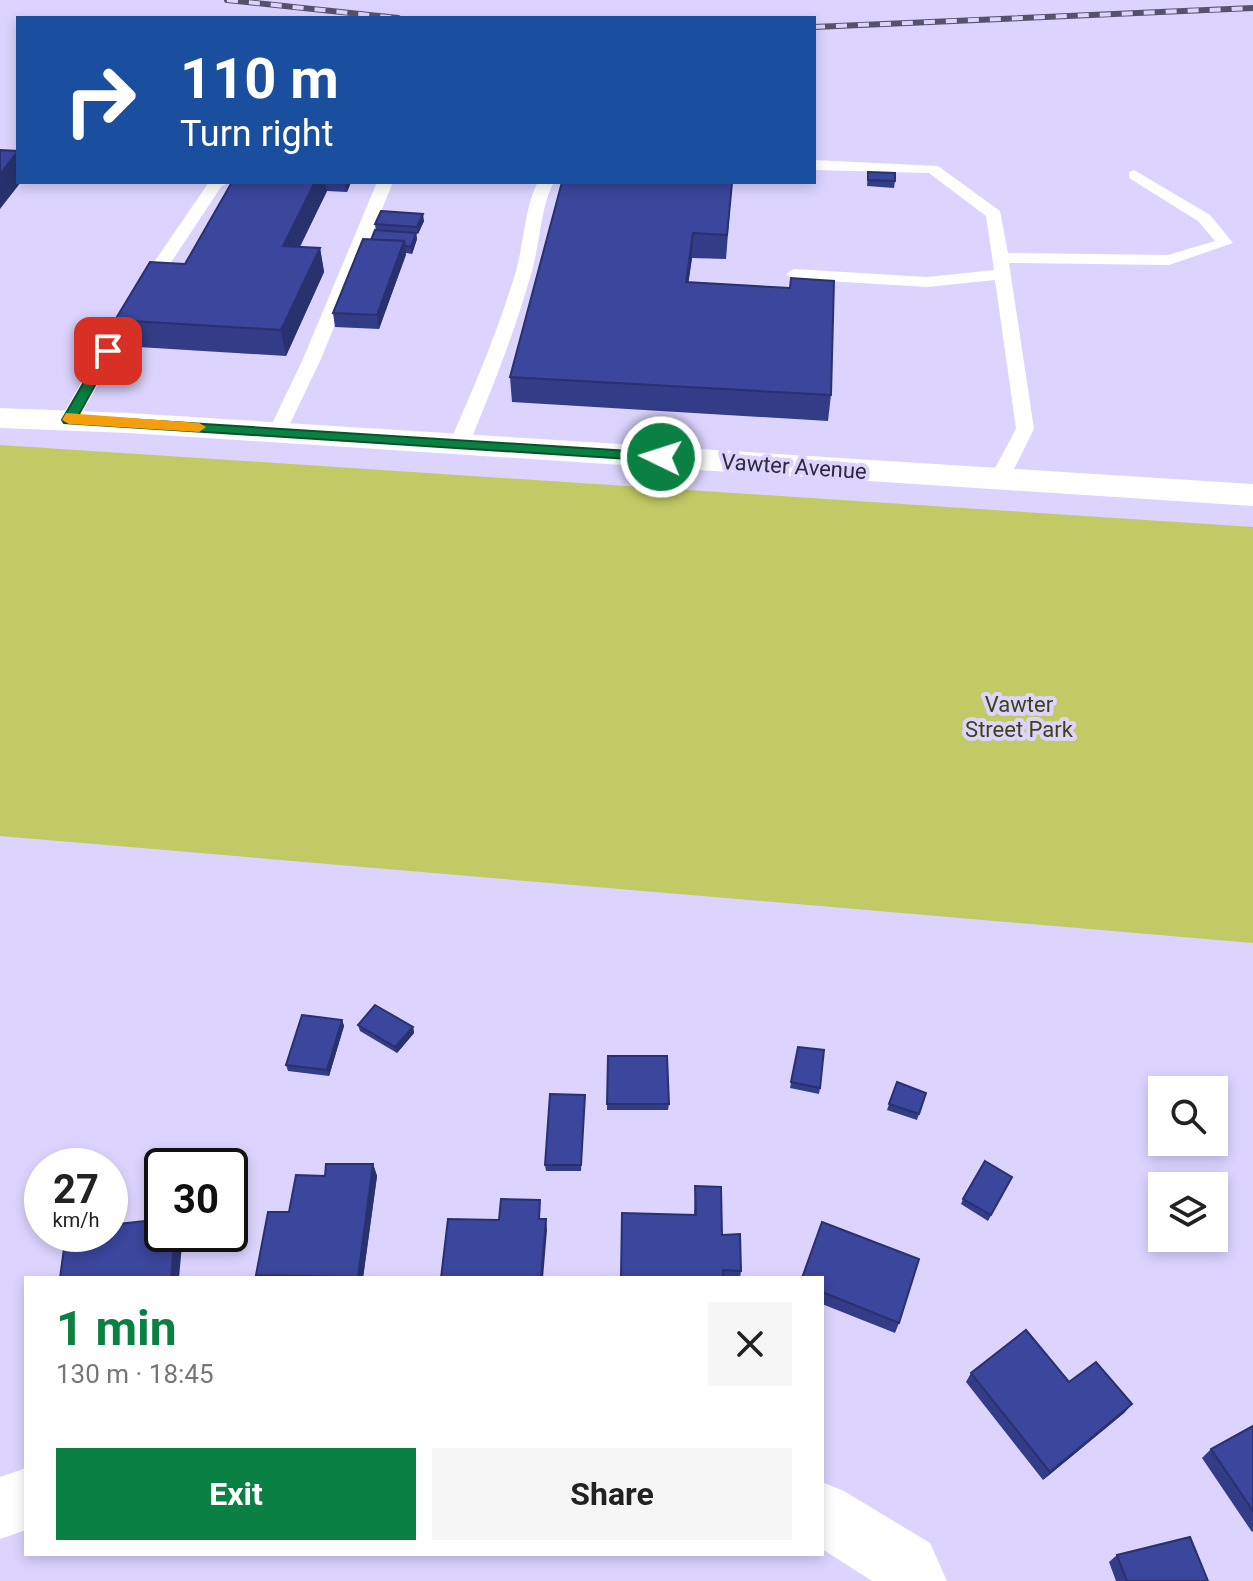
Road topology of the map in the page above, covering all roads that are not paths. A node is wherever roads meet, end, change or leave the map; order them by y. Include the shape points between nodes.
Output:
1 (816, 166) edge
2 (1134, 175) dead end
3 (215, 184) edge
4 (384, 184) edge
5 (545, 184) edge
6 (1002, 266) junction
7 (794, 274) dead end
8 (0, 418) edge
9 (69, 420) junction
10 (277, 432) junction
11 (459, 444) junction
12 (999, 479) junction
13 (1253, 495) edge
14 (24, 1500) edge
15 (0, 1508) edge
16 (824, 1514) edge
17 (915, 1581) edge

1 - 6 lane via 933,169 994,214
2 - 6 lane via 1204,218 1225,243 1169,260
3 - 9 lane via 133,306
4 - 10 lane
5 - 11 lane via 504,339
6 - 7 lane via 927,282
6 - 12 lane via 1025,429
8 - 9 street, Vawter Avenue
9 - 10 street, Vawter Avenue
10 - 11 street, Vawter Avenue
11 - 12 street, Vawter Avenue
12 - 13 street, Vawter Avenue
14 - 15 street
16 - 17 street via 907,1566

